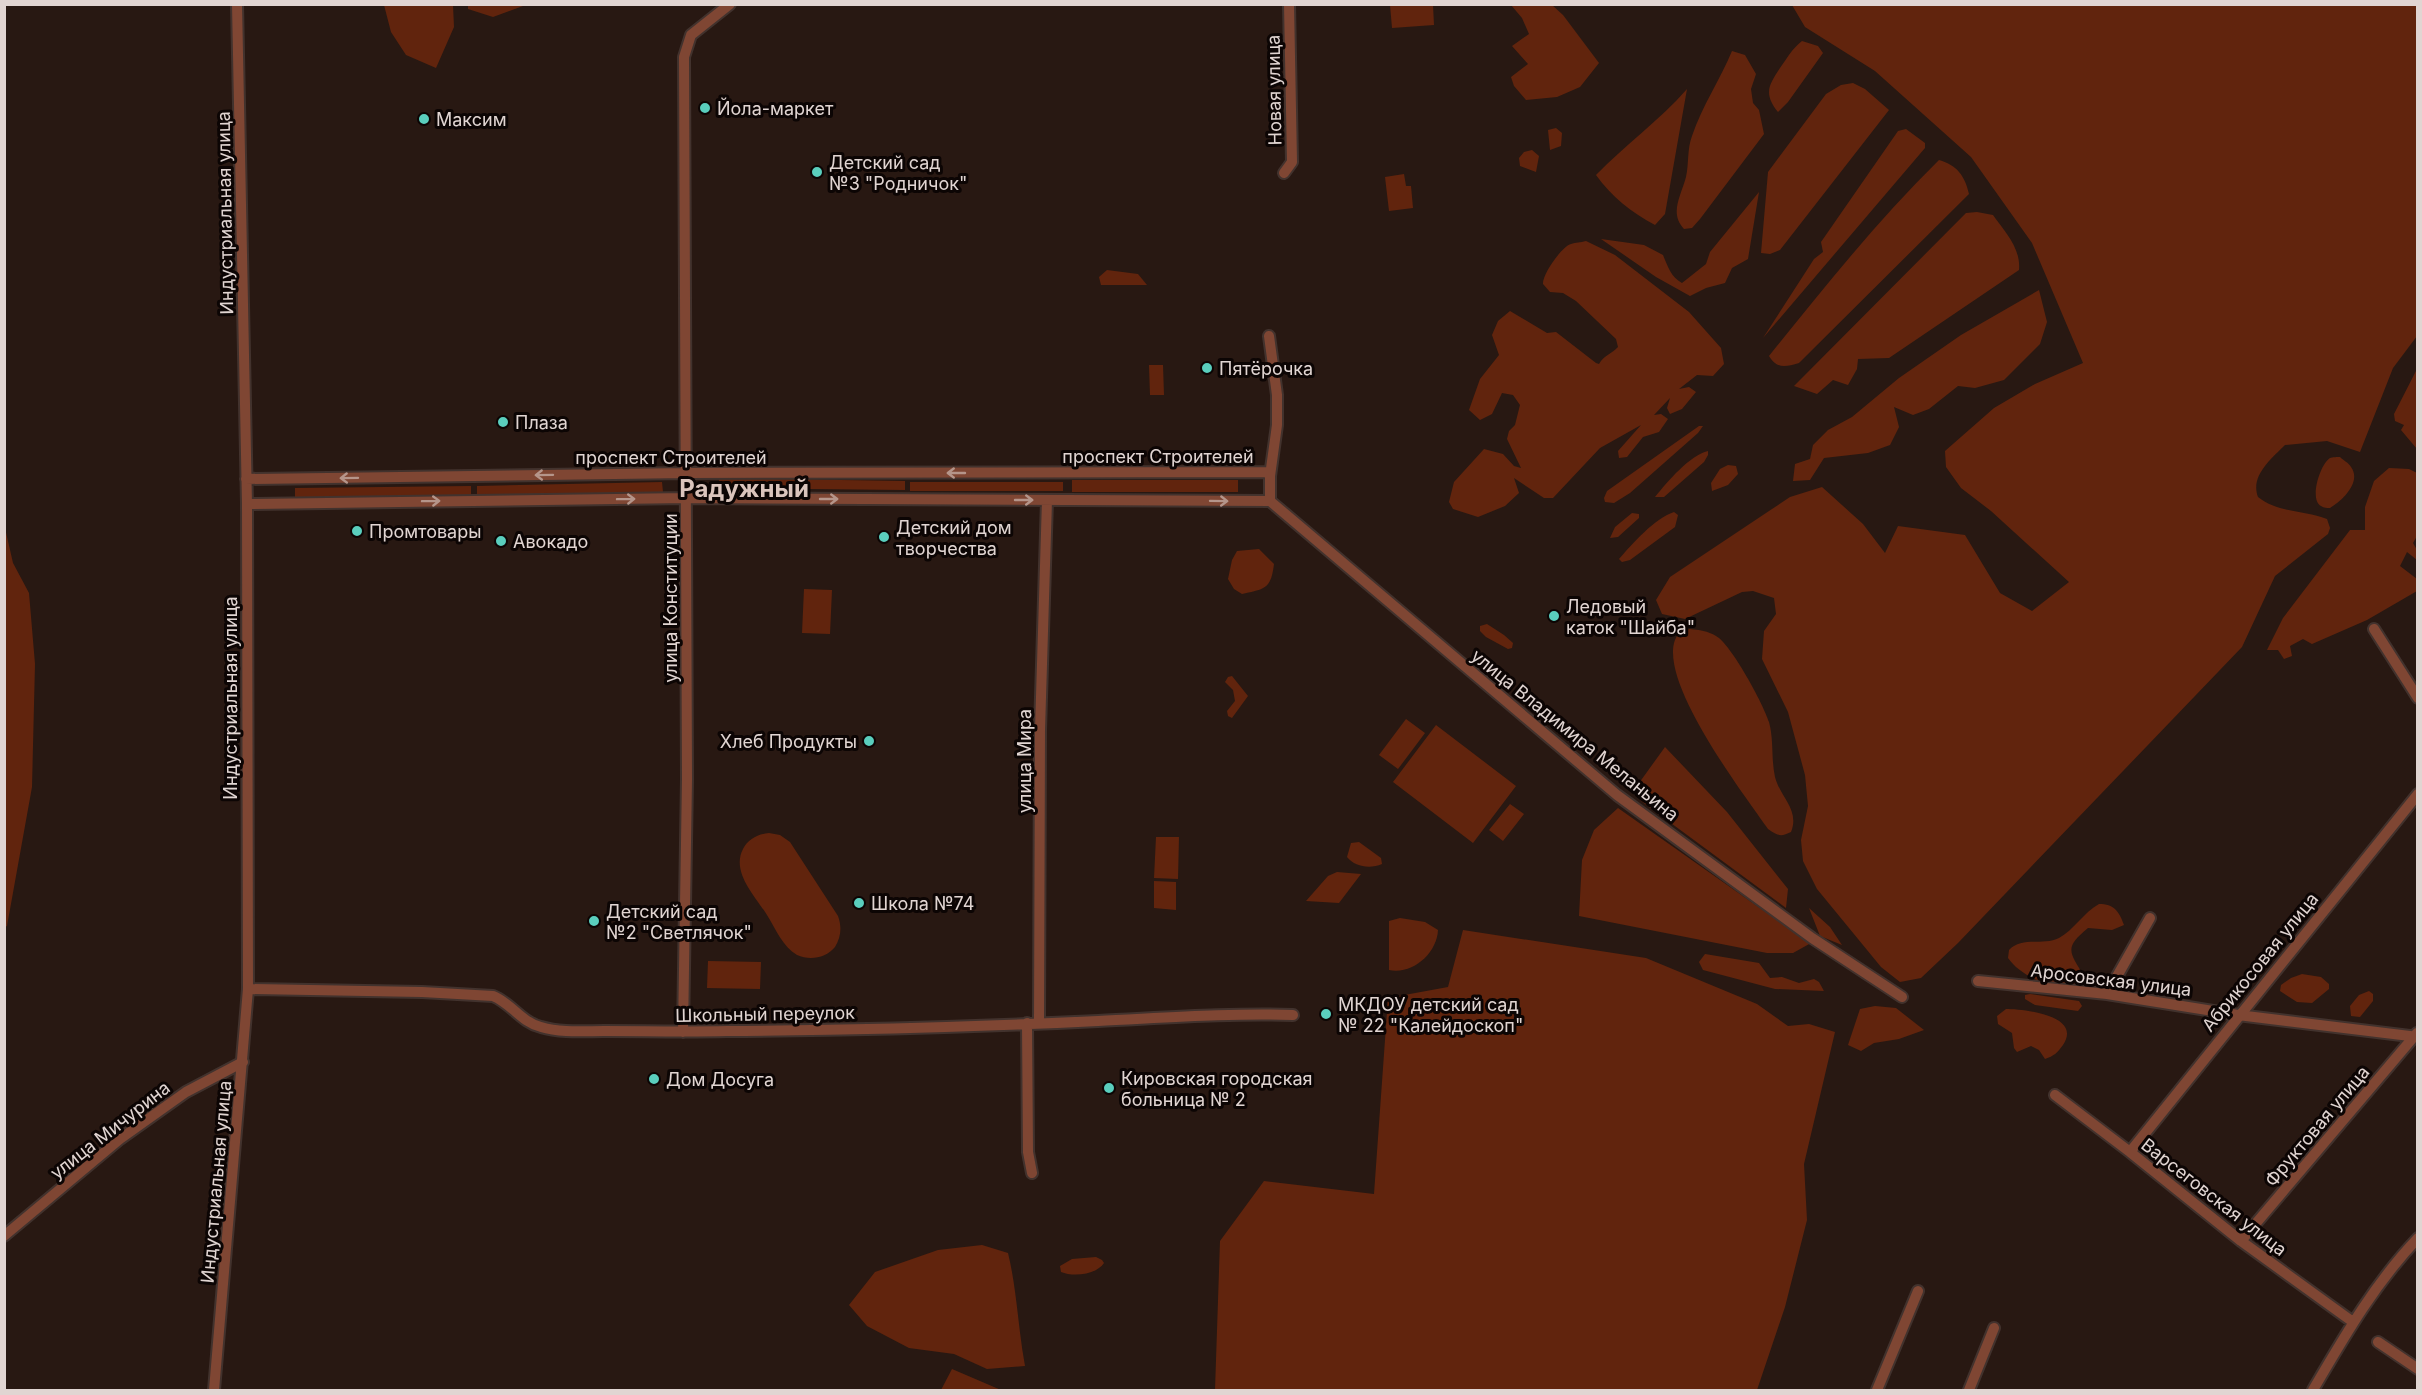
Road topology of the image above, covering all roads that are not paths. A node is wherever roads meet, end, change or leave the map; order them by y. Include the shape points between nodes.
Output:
1 (237, 4) edge
2 (730, 4) edge
3 (1289, 4) edge
4 (1284, 173) dead end
5 (1269, 336) dead end
6 (686, 473) junction
7 (1270, 476) junction
8 (246, 479) junction
9 (687, 498) junction
10 (1047, 500) junction
11 (1270, 501) junction
12 (247, 504) junction
13 (2374, 630) dead end
14 (2418, 698) edge
15 (2418, 794) edge
16 (2150, 918) dead end
17 (1978, 981) dead end
18 (249, 989) junction
19 (2108, 994) junction
20 (1902, 997) dead end
21 (1293, 1015) dead end
22 (2238, 1015) junction
23 (1033, 1023) junction
24 (683, 1032) junction
25 (2417, 1035) edge
26 (243, 1062) junction
27 (2055, 1095) dead end
28 (2130, 1152) junction
29 (1032, 1173) dead end
30 (6, 1233) edge
31 (2418, 1238) edge
32 (2241, 1241) junction
33 (1918, 1291) dead end
34 (2353, 1322) junction
35 (1994, 1328) dead end
36 (2378, 1342) dead end
37 (2418, 1369) edge
38 (214, 1390) edge
39 (1876, 1390) edge
40 (1969, 1390) edge
41 (2313, 1390) edge

1 - 8 street, Индустриальная улица
2 - 6 street, улица Конституции via 692,35 684,57
3 - 4 street, Новая улица via 1292,162
5 - 7 street via 1277,395
7 -> 6 street, проспект Строителей via 1267,472
6 -> 8 street, проспект Строителей
6 - 9 street, улица Конституции
7 - 11 street, проспект Строителей
8 - 12 street, Индустриальная улица
9 -> 10 street
12 -> 9 street
9 - 24 street, улица Конституции
10 -> 11 street
10 - 23 street, улица Мира
11 - 20 street, улица Владимира Меланьина via 1617,795 1812,938
12 - 18 street, Индустриальная улица
13 - 14 street
15 - 22 street, Абрикосовая улица
16 - 19 street
17 - 19 street, Аросовская улица
18 - 24 street, Школьный переулок via 493,996 527,1022 544,1028
18 - 26 street, Индустриальная улица
19 - 22 street, Аросовская улица
21 - 23 street, Школьный переулок via 1203,1014
22 - 25 street, Аросовская улица
22 - 28 street, Абрикосовая улица
23 - 24 street, Школьный переулок
23 - 29 street, улица Мира via 1028,1152
25 - 32 street, Фруктовая улица
26 - 30 street, улица Мичурина via 186,1092 120,1139
26 - 38 street, Индустриальная улица
27 - 28 street, Варсеговская улица
28 - 32 street, Варсеговская улица
31 - 34 street
32 - 34 street, Варсеговская улица
33 - 39 street
34 - 41 street
35 - 40 street
36 - 37 street

